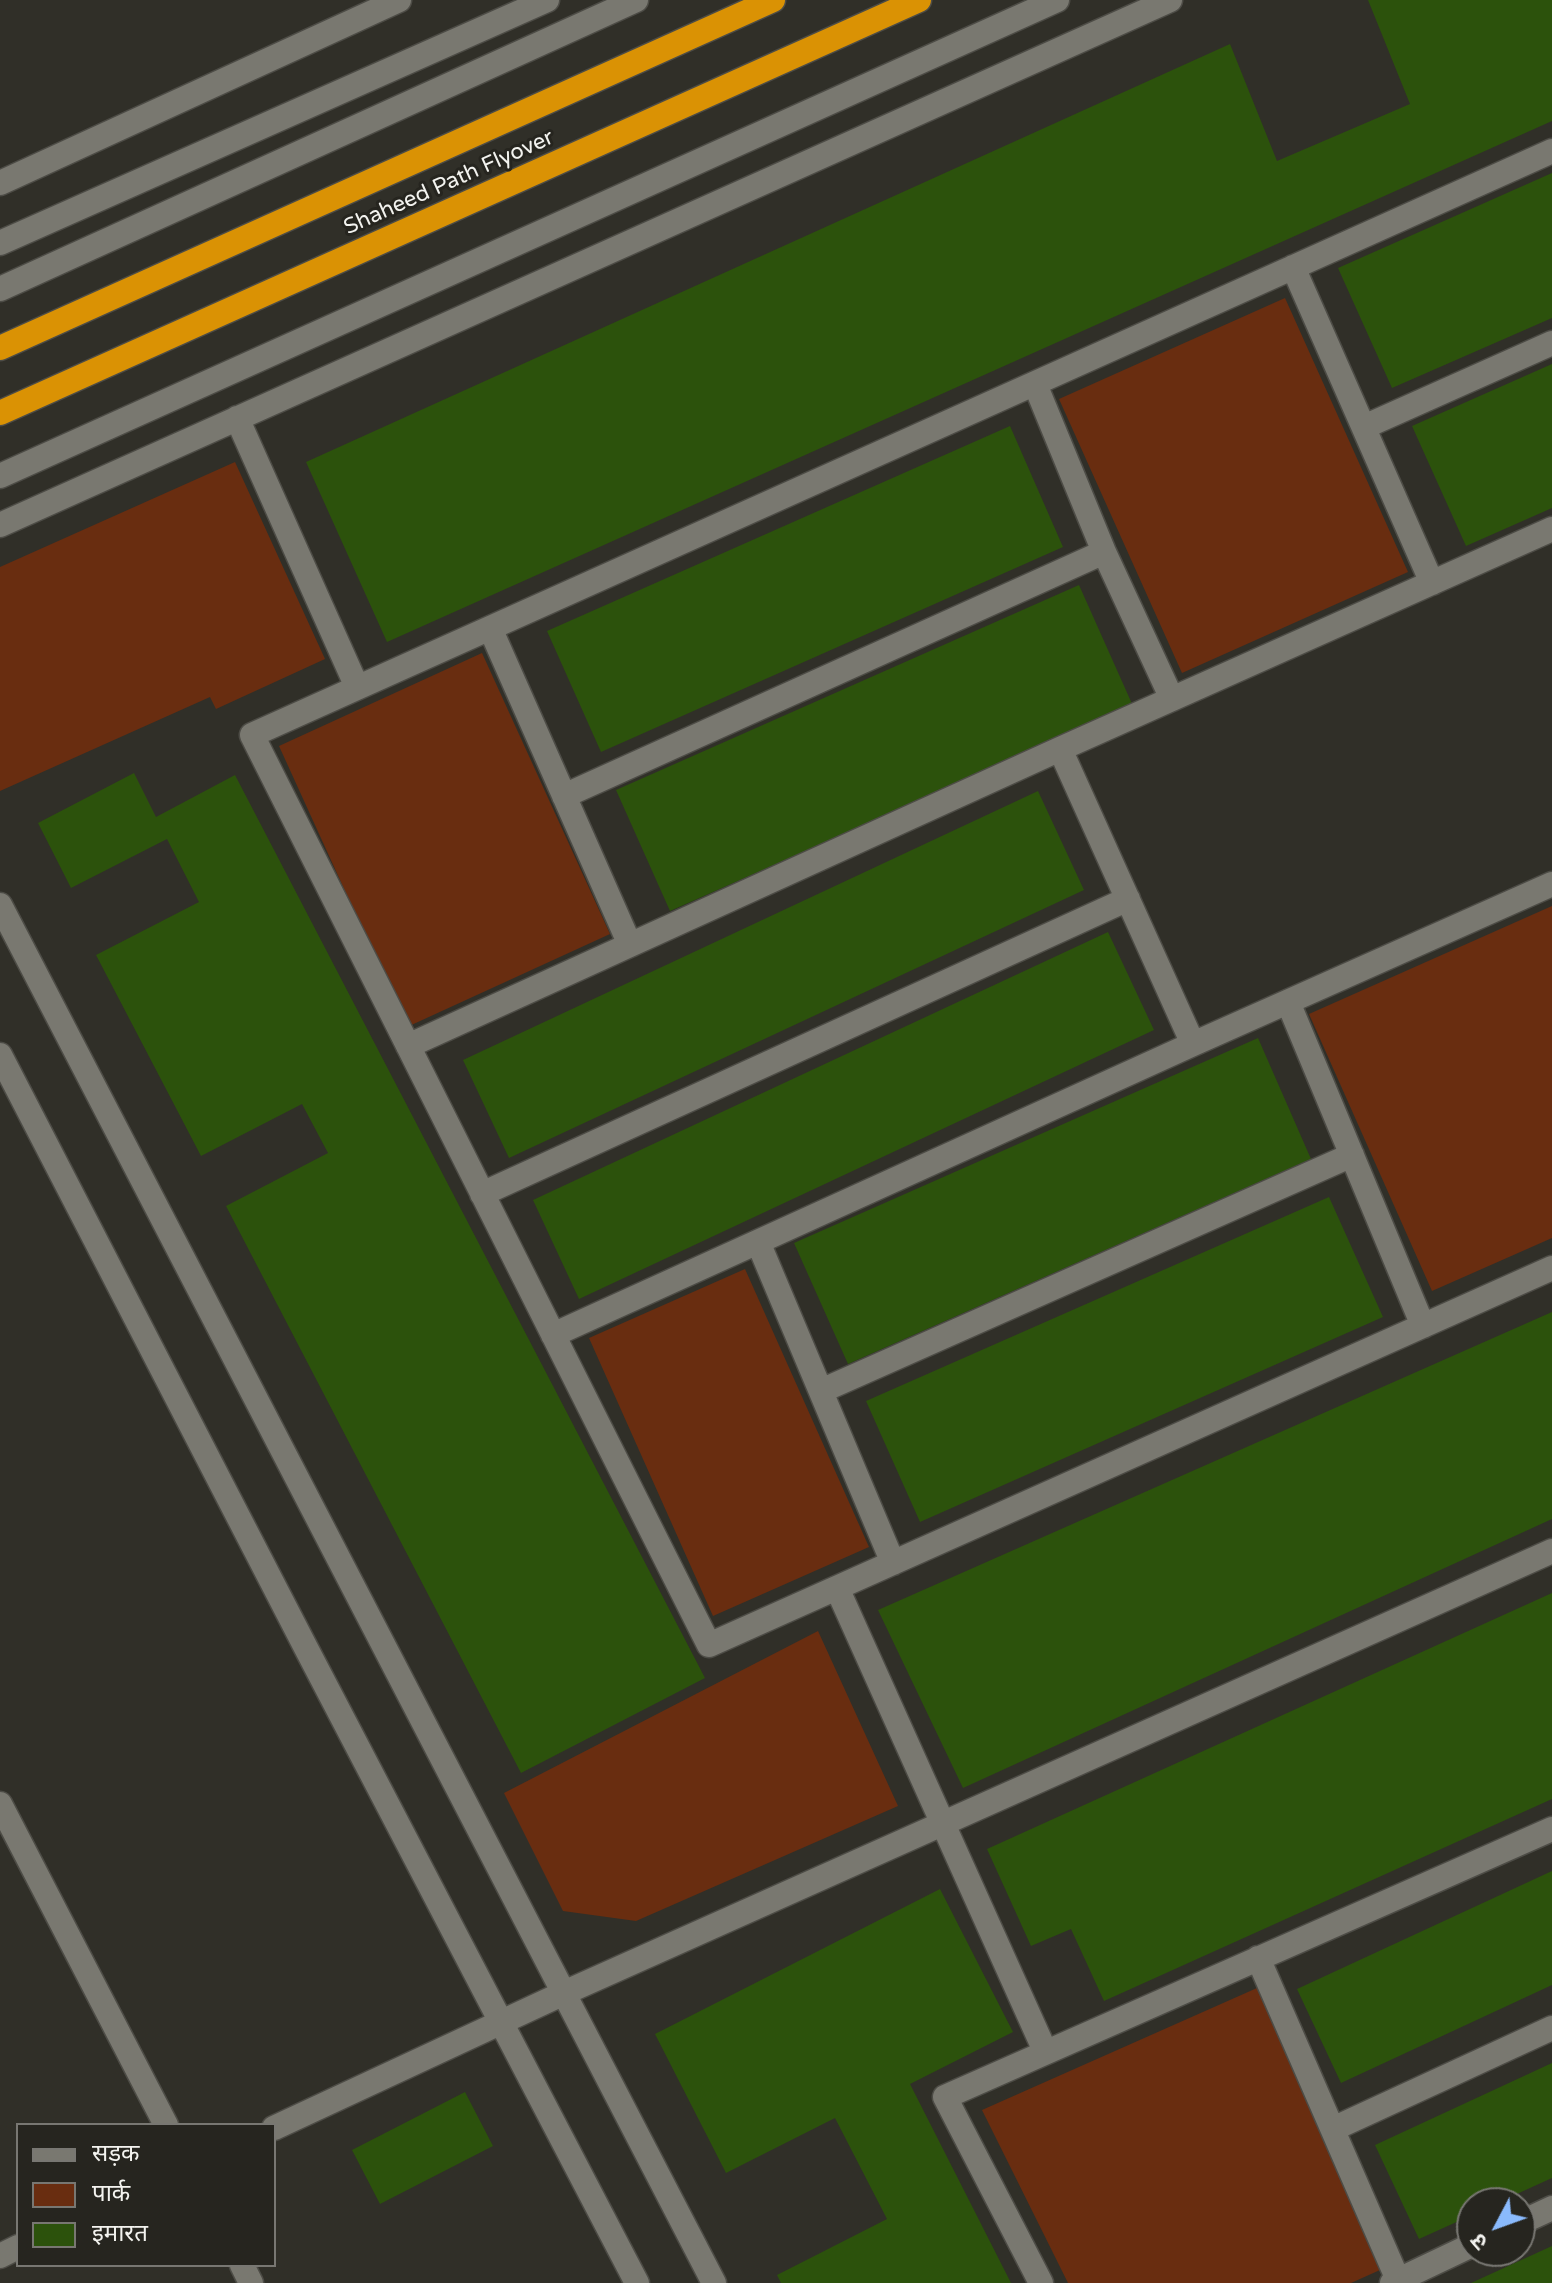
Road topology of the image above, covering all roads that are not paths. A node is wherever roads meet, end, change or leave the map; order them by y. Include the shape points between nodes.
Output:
1 (399, 0) edge
2 (547, 0) edge
3 (636, 0) edge
4 (773, 0) edge
5 (919, 0) edge
6 (1057, 0) edge
7 (1170, 0) edge
8 (1552, 151) edge
9 (0, 183) edge
10 (0, 243) edge
11 (1293, 267) junction
12 (0, 289) edge
13 (1552, 343) edge
14 (0, 348) edge
15 (1035, 384) junction
16 (0, 413) edge
17 (237, 418) junction
18 (1364, 427) junction
19 (0, 476) edge
20 (0, 525) edge
21 (1549, 539) edge
22 (1104, 552) junction
23 (1432, 583) junction
24 (490, 628) junction
25 (357, 687) junction
26 (1172, 699) junction
27 (1060, 749) junction
28 (564, 796) junction
29 (1552, 884) edge
30 (1128, 899) junction
31 (0, 905) edge
32 (630, 945) junction
33 (1288, 1002) junction
34 (1193, 1044) junction
35 (408, 1046) junction
36 (0, 1055) edge
37 (1352, 1155) junction
38 (482, 1194) junction
39 (758, 1242) junction
40 (1552, 1268) edge
41 (1423, 1326) junction
42 (553, 1335) junction
43 (821, 1391) junction
44 (1552, 1551) edge
45 (893, 1563) junction
46 (837, 1588) junction
47 (0, 1804) edge
48 (943, 1824) junction
49 (1552, 1829) edge
50 (1258, 1958) junction
51 (564, 1993) junction
52 (501, 2023) junction
53 (1552, 2028) edge
54 (1045, 2051) junction
55 (165, 2123) edge
56 (276, 2127) edge
57 (1333, 2129) junction
58 (1456, 2253) edge
59 (1395, 2282) edge
60 (637, 2283) edge
61 (714, 2283) edge
62 (1041, 2283) edge

1 - 9 street
2 - 10 street
3 - 12 street
4 - 14 highway, Shaheed Path Flyover
5 - 16 highway, Shaheed Path Flyover
6 - 19 street
7 - 17 street
8 - 11 street
11 - 15 street
11 - 18 street
13 - 18 street
15 - 22 street
15 - 24 street
17 - 20 street
17 - 25 street
18 - 23 street
21 - 23 street
22 - 26 street
22 - 28 street
23 - 26 street
24 - 25 street
24 - 28 street
25 - 35 street via 252,735
26 - 27 street
27 - 30 street
27 - 32 street
28 - 32 street
29 - 33 street
30 - 34 street
30 - 38 street
31 - 51 street
32 - 35 street
33 - 34 street
33 - 37 street
34 - 39 street
35 - 38 street
36 - 52 street
37 - 41 street
37 - 43 street
38 - 42 street
39 - 42 street
39 - 43 street
40 - 41 street
41 - 45 street
42 - 46 street via 709,1645
43 - 45 street
44 - 48 street
45 - 46 street
46 - 48 street
47 - 55 street
48 - 51 street
48 - 54 street
49 - 50 street
50 - 54 street
50 - 57 street
51 - 52 street
51 - 61 street
52 - 56 street
52 - 60 street
53 - 57 street
54 - 62 street via 945,2097
57 - 59 street
58 - 59 street

